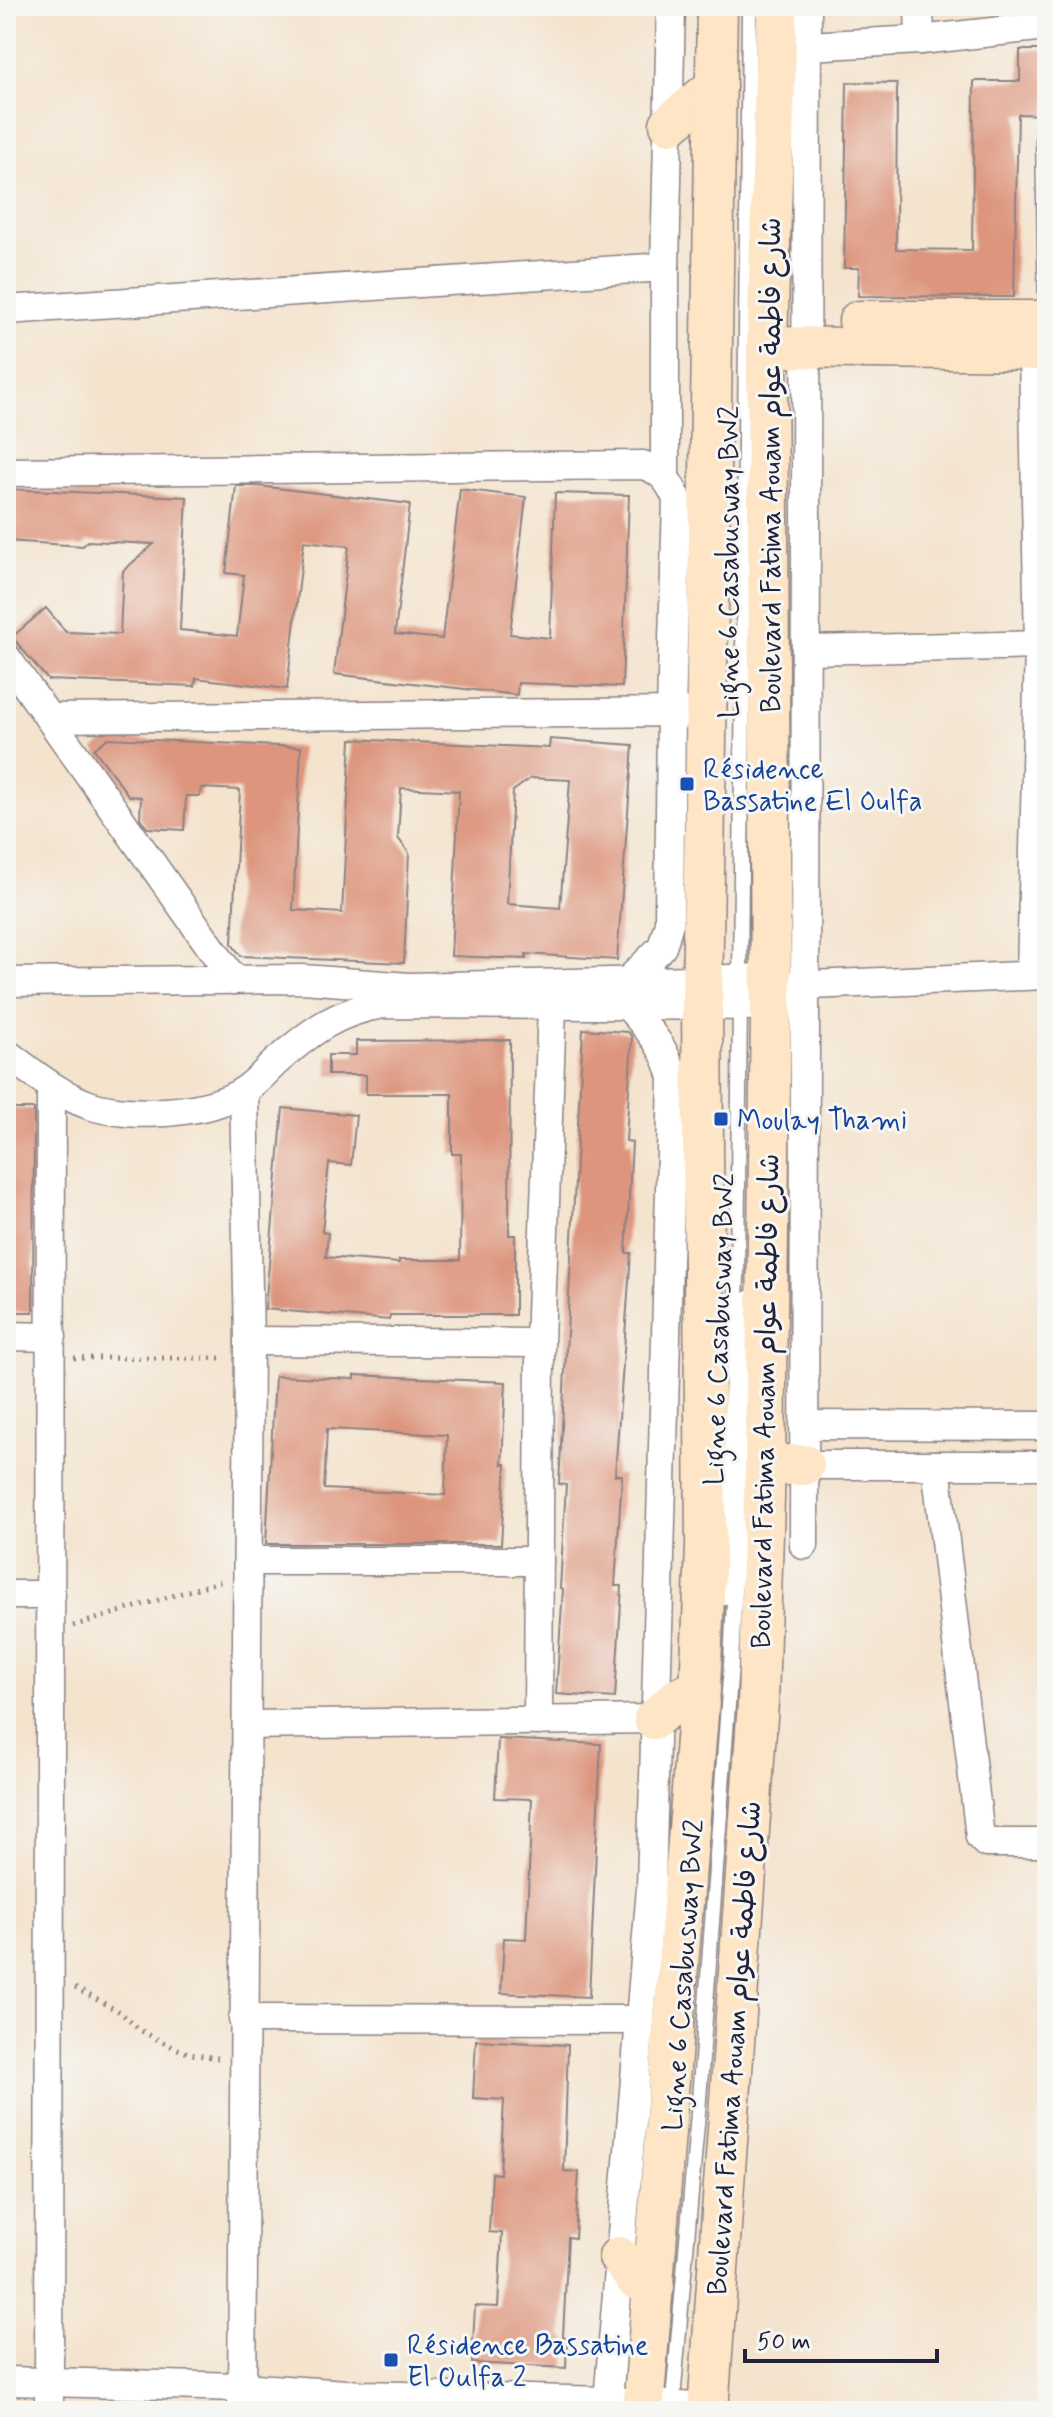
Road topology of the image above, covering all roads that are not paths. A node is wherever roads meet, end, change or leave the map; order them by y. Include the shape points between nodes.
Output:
1 (671, 6) edge
2 (717, 6) edge
3 (749, 6) edge
4 (758, 6) edge
5 (777, 6) edge
6 (807, 6) edge
7 (919, 6) edge
8 (1047, 26) edge
9 (920, 40) junction
10 (807, 46) junction
11 (716, 86) junction
12 (670, 124) junction
13 (1043, 132) dead end
14 (665, 267) junction
15 (6, 310) edge
16 (787, 334) junction
17 (1043, 336) edge
18 (6, 472) edge
19 (665, 478) junction
20 (1043, 645) edge
21 (806, 650) junction
22 (6, 657) edge
23 (689, 712) junction
24 (49, 718) junction
25 (1039, 975) edge
26 (234, 980) junction
27 (6, 982) edge
28 (750, 991) junction
29 (628, 993) junction
30 (552, 1006) junction
31 (6, 1053) edge
32 (51, 1088) junction
33 (244, 1091) junction
34 (6, 1336) edge
35 (540, 1343) junction
36 (52, 1348) junction
37 (249, 1349) junction
38 (804, 1425) junction
39 (1047, 1426) edge
40 (765, 1465) junction
41 (804, 1465) junction
42 (936, 1465) junction
43 (1047, 1465) edge
44 (804, 1545) dead end
45 (539, 1561) junction
46 (248, 1567) junction
47 (6, 1595) edge
48 (51, 1595) junction
49 (700, 1689) junction
50 (654, 1719) junction
51 (538, 1721) junction
52 (247, 1725) junction
53 (1047, 1843) edge
54 (243, 2019) junction
55 (641, 2020) junction
56 (619, 2257) junction
57 (654, 2287) junction
58 (6, 2381) edge
59 (48, 2381) junction
60 (242, 2399) edge
61 (665, 2408) edge
62 (49, 2411) edge

1 - 12 street
2 - 11 main road, Boulevard Fatima Aouam شارع فاطمة عوام
3 - 28 lane, Ligne 6 Casabusway BW2
4 - 28 lane, Ligne 6 Casabusway BW2
5 - 16 main road, Boulevard Fatima Aouam شارع فاطمة عوام
6 - 10 street
7 - 9 street
8 - 9 street
9 - 10 street
10 - 16 street
11 - 12 main road
11 - 23 main road, Boulevard Fatima Aouam شارع فاطمة عوام
12 - 14 street
13 - 17 lane
14 - 15 street
14 - 19 street
16 - 17 main road
16 - 21 street
16 - 28 main road, Boulevard Fatima Aouam شارع فاطمة عوام
17 - 20 street
18 - 19 street via 643,465
19 - 23 street via 677,499
20 - 21 street
20 - 25 street
21 - 28 street
22 - 24 street
23 - 24 street
23 - 28 main road, Boulevard Fatima Aouam شارع فاطمة عوام
23 - 29 street via 669,923 662,947
24 - 26 street
25 - 28 street
26 - 27 street
26 - 29 street
28 - 29 street
28 - 38 street
28 - 40 main road, Boulevard Fatima Aouam شارع فاطمة عوام
28 - 49 main road, Boulevard Fatima Aouam شارع فاطمة عوام via 706,1547
28 - 61 lane, Ligne 6 Casabusway BW2 via 722,1666
29 - 30 street
29 - 50 street via 673,1079
30 - 33 street via 363,1008 339,1015
30 - 35 street
31 - 32 street
32 - 33 street via 90,1106 159,1113 205,1106
32 - 36 street
33 - 37 street
34 - 36 street
35 - 37 street
35 - 45 street
36 - 48 street
37 - 46 street
38 - 39 street
38 - 41 street
40 - 41 main road
40 - 61 main road, Boulevard Fatima Aouam شارع فاطمة عوام via 758,1703
41 - 42 street
41 - 44 street
42 - 43 street
42 - 53 street via 980,1837 986,1843
45 - 46 street
45 - 51 street
46 - 52 street
47 - 48 street
48 - 59 street
49 - 50 main road via 678,1698
49 - 57 main road, Boulevard Fatima Aouam شارع فاطمة عوام
50 - 51 street
50 - 55 street via 651,1888
51 - 52 street
52 - 54 street
54 - 55 street
54 - 60 street
55 - 56 street
56 - 57 main road via 636,2279
56 - 61 street
57 - 61 main road, Boulevard Fatima Aouam شارع فاطمة عوام
58 - 59 street
59 - 60 street
59 - 62 street
60 - 61 street via 362,2395

